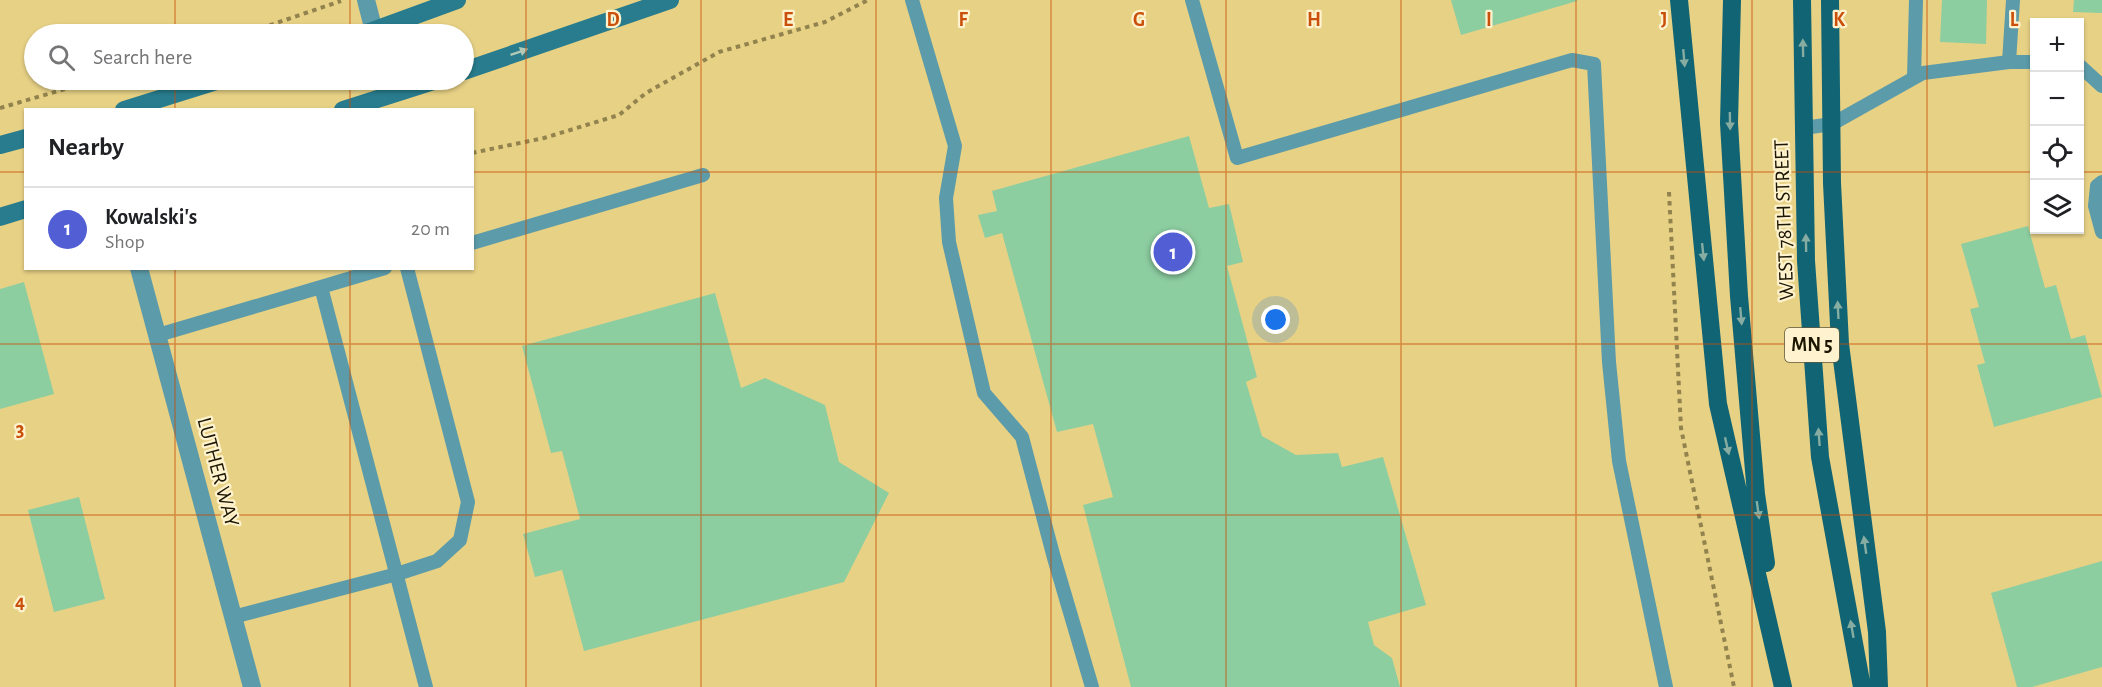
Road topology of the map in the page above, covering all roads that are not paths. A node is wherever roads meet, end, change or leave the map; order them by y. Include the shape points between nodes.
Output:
1 (366, 0) edge
2 (457, 0) edge
3 (670, 0) edge
4 (912, 0) edge
5 (1192, 0) edge
6 (1679, 0) edge
7 (1731, 0) edge
8 (1802, 0) edge
9 (1830, 0) edge
10 (1916, 0) edge
11 (2013, 0) edge
12 (368, 24) edge
13 (393, 24) edge
14 (2009, 62) junction
15 (2030, 62) edge
16 (474, 68) edge
17 (2084, 70) edge
18 (1914, 78) junction
19 (2102, 86) edge
20 (188, 90) edge
21 (406, 90) edge
22 (130, 108) edge
23 (349, 108) edge
24 (1832, 124) junction
25 (1804, 128) junction
26 (24, 139) edge
27 (0, 145) edge
28 (703, 175) dead end
29 (2102, 182) edge
30 (24, 210) edge
31 (0, 217) edge
32 (2102, 231) edge
33 (474, 242) edge
34 (140, 270) edge
35 (378, 270) edge
36 (408, 270) edge
37 (321, 287) junction
38 (158, 335) junction
39 (397, 574) junction
40 (233, 617) junction
41 (252, 687) edge
42 (426, 687) edge
43 (1092, 687) edge
44 (1666, 687) edge
45 (1783, 687) edge
46 (1862, 687) edge
47 (1879, 687) edge

1 - 12 street
2 - 13 main road
16 -> 3 main road
4 - 43 lane via 954,146 946,198 949,242 984,393 1022,437
5 - 44 lane via 1237,158 1572,60 1594,64 1609,362 1619,461
6 -> 45 main road via 1718,404
7 -> 45 main road via 1730,123 1739,296 1756,494
25 -> 8 main road, WEST 78TH STREET / MN 5
9 - 24 main road
10 - 18 lane
11 - 14 lane
14 - 15 lane
14 - 18 lane via 1923,73
17 - 19 lane
18 - 24 lane
20 - 22 main road
21 - 23 main road
24 - 25 lane
47 -> 24 main road via 1877,632 1840,344
46 -> 25 main road, WEST 78TH STREET / MN 5 via 1820,457 1806,261
26 - 27 main road
28 - 33 lane
29 - 32 lane via 2097,186 2095,206
30 - 31 main road
34 - 38 street, LUTHER WAY
35 - 37 lane
36 - 39 lane via 468,502 460,540 438,561
37 - 38 lane
37 - 39 lane
38 - 40 street, LUTHER WAY
39 - 40 lane
39 - 42 lane
40 - 41 street, LUTHER WAY

